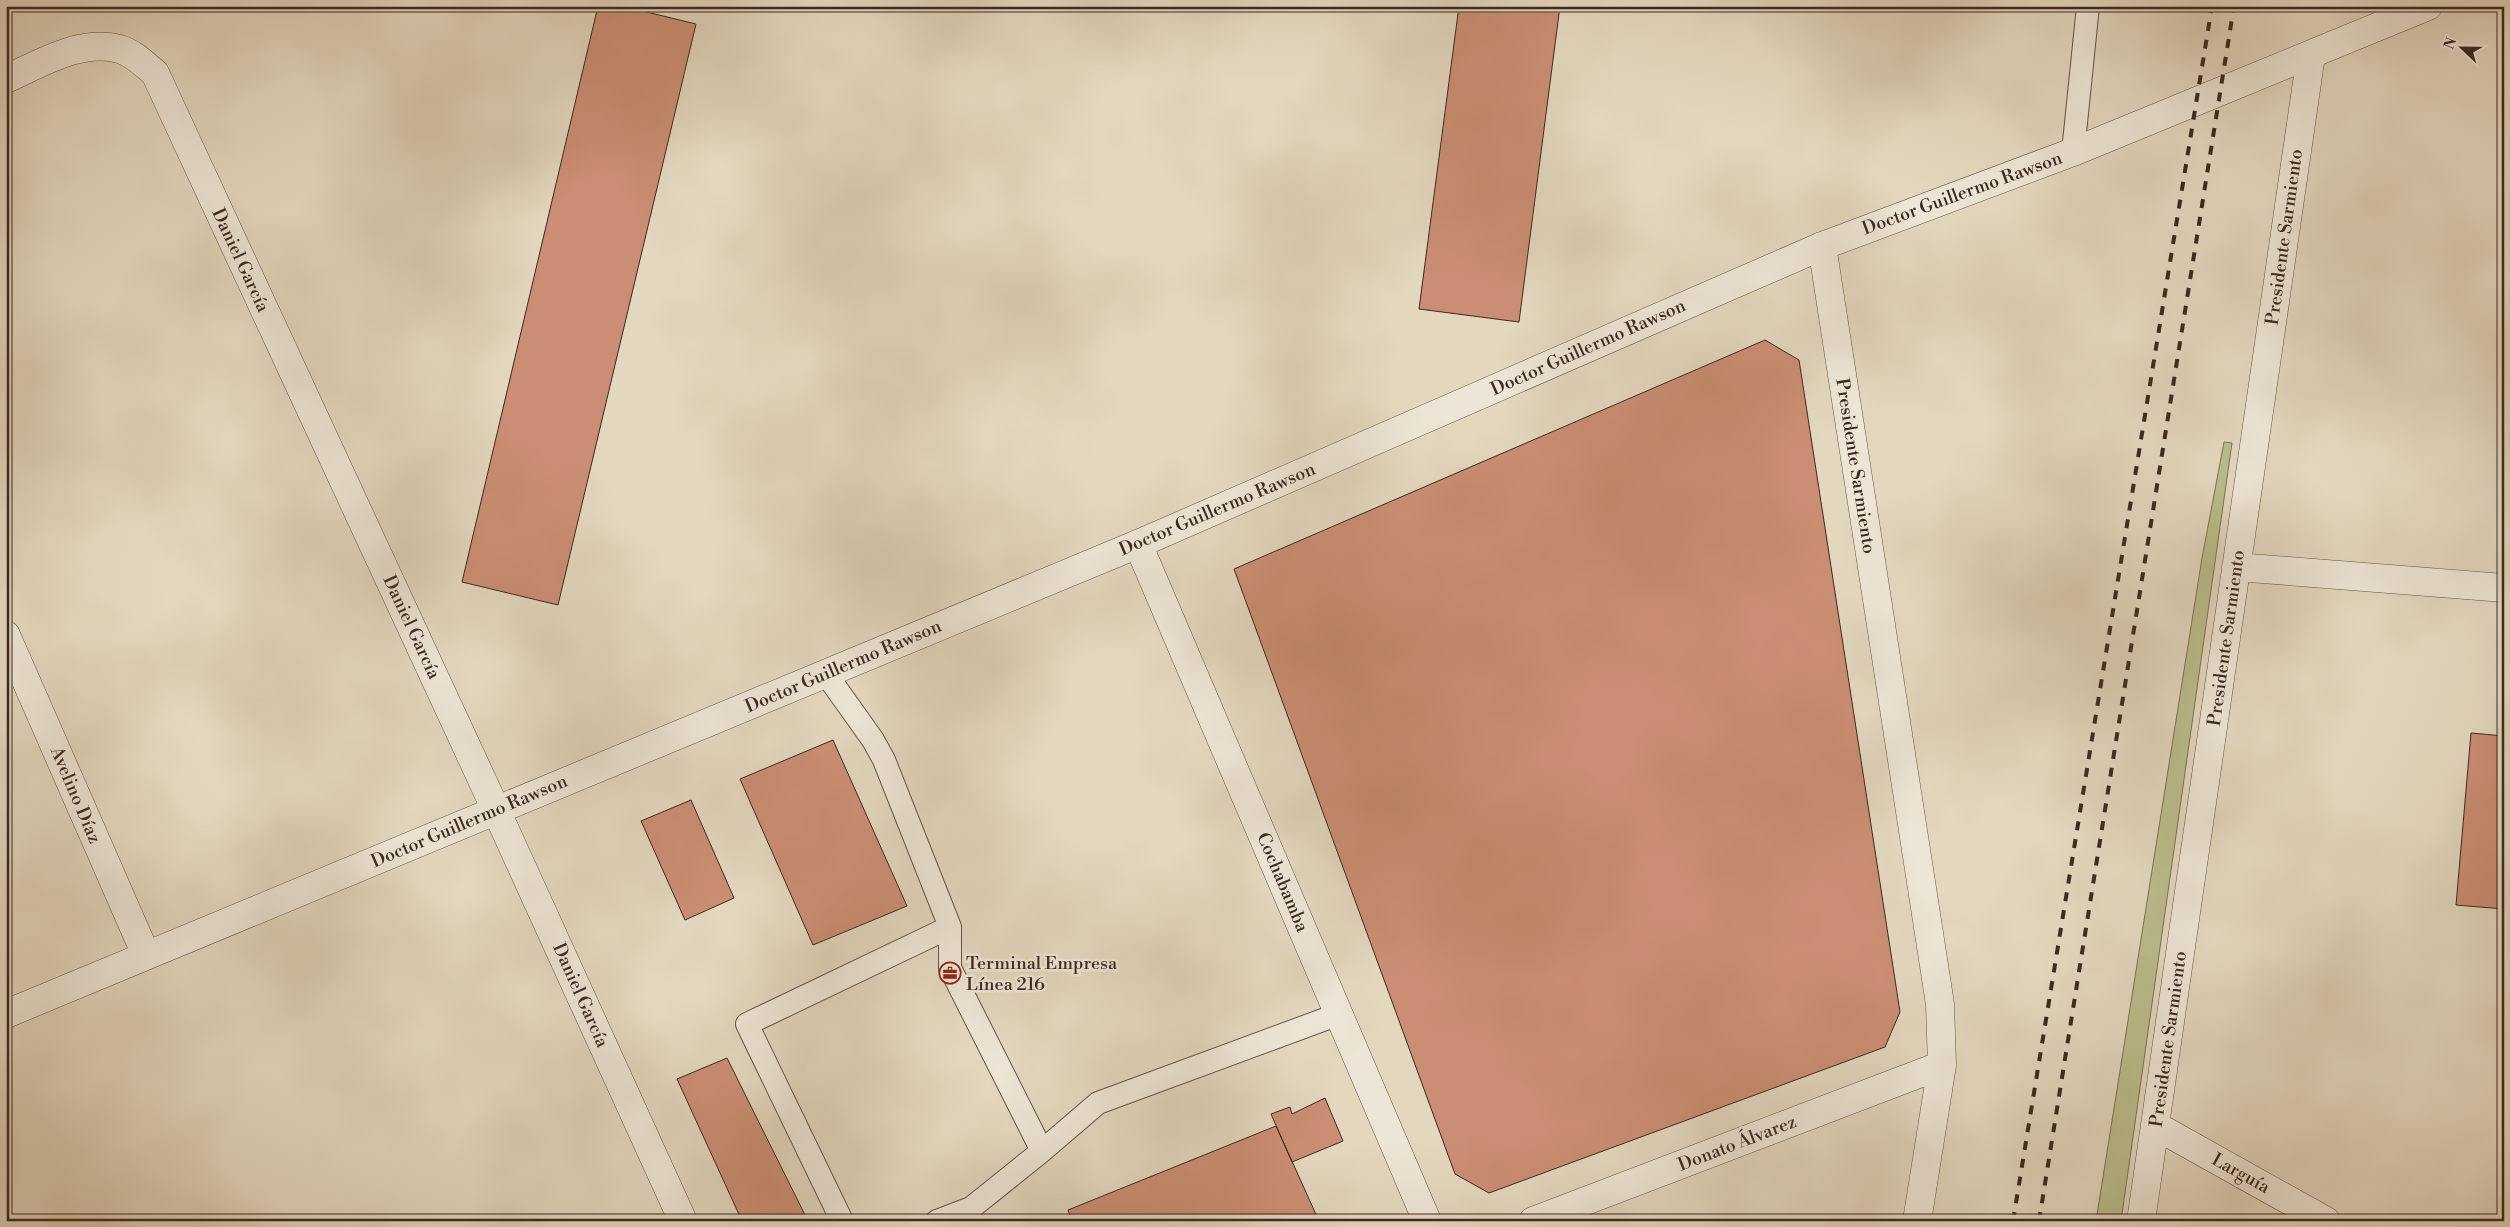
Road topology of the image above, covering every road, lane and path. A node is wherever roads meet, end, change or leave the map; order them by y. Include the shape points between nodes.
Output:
1 (2088, 6) edge
2 (2428, 6) edge
3 (2311, 55) junction
4 (6, 79) edge
5 (2073, 152) junction
6 (1822, 246) junction
7 (1138, 544) junction
8 (2236, 567) junction
9 (2504, 588) edge
10 (6, 635) edge
11 (826, 674) junction
12 (496, 810) junction
13 (950, 927) junction
14 (146, 956) junction
15 (6, 1014) edge
16 (1339, 1014) junction
17 (1942, 1065) junction
18 (2156, 1126) junction
19 (1042, 1151) junction
20 (683, 1221) edge
21 (842, 1221) edge
22 (936, 1221) edge
23 (1428, 1221) edge
24 (1533, 1221) edge
25 (1917, 1221) edge
26 (2141, 1221) edge
27 (2326, 1221) edge

1 - 5 lane
2 - 3 street, Doctor Guillermo Rawson
3 - 5 street, Doctor Guillermo Rawson
3 - 8 street, Presidente Sarmiento
4 - 12 street, Daniel García via 67,52 96,46 120,50 155,73
5 - 6 street, Doctor Guillermo Rawson
6 - 7 street, Doctor Guillermo Rawson
6 - 17 street, Presidente Sarmiento via 1940,1004
7 - 11 street, Doctor Guillermo Rawson
7 - 16 street, Cochabamba
8 - 9 street
8 - 18 street, Presidente Sarmiento
10 - 14 street, Avelino Díaz
11 - 12 street, Doctor Guillermo Rawson
11 - 13 lane via 884,760
12 - 14 street, Doctor Guillermo Rawson
12 - 20 street, Daniel García
13 - 19 lane via 950,968
13 - 21 lane via 747,1024
14 - 15 street, Doctor Guillermo Rawson
16 - 19 lane via 1098,1103
16 - 23 street, Cochabamba
17 - 24 street, Donato Álvarez
17 - 25 street, Presidente Sarmiento
18 - 26 street, Presidente Sarmiento
18 - 27 street, Larguía
19 - 22 lane via 971,1208

